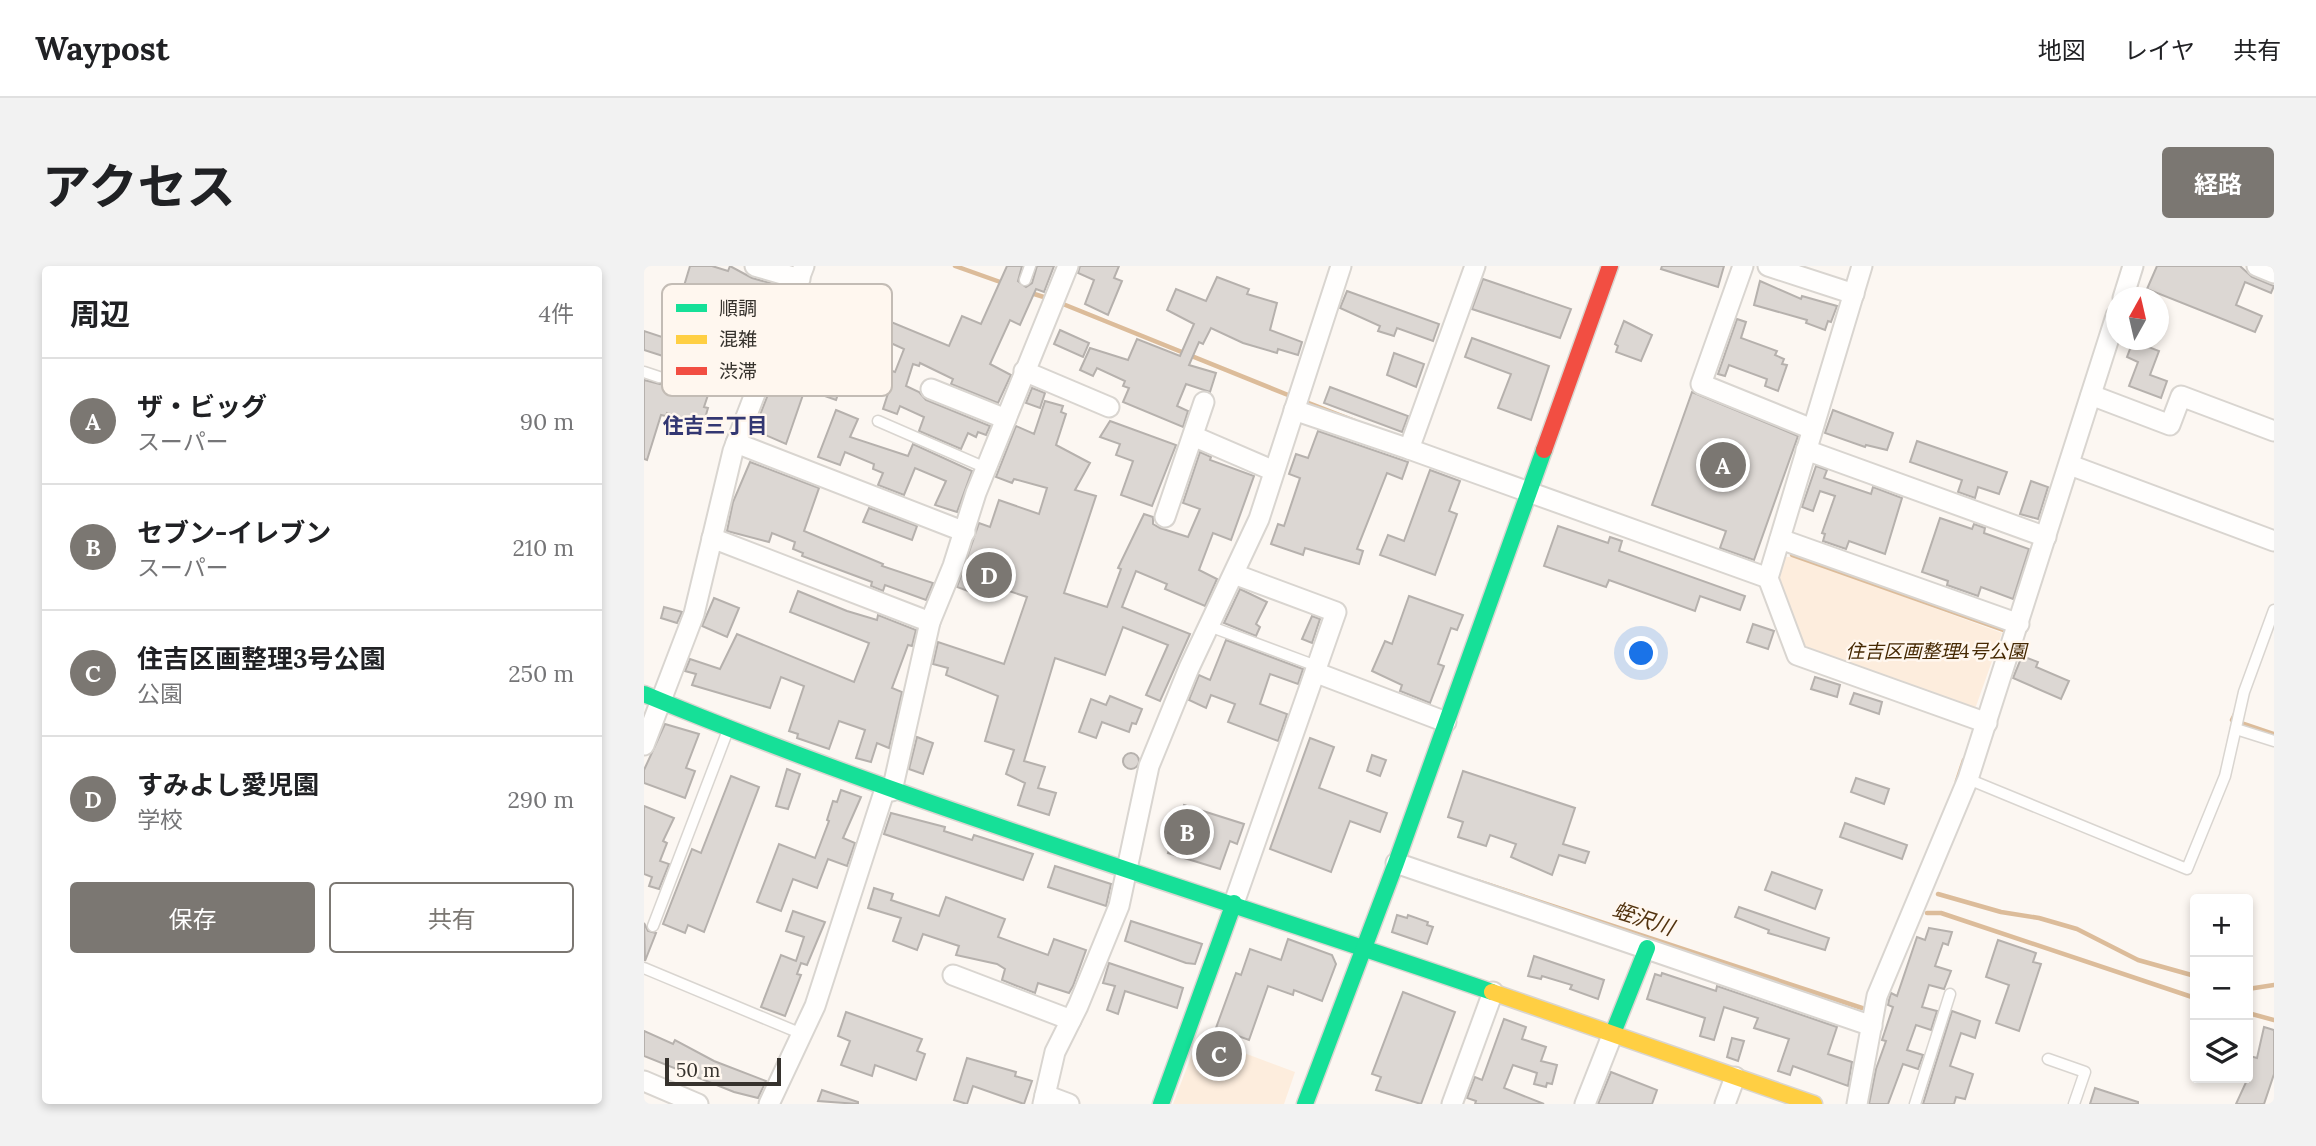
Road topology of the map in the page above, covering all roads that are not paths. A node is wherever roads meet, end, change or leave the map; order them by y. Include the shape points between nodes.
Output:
1 (755, 266) edge
2 (1030, 266) edge
3 (1068, 266) edge
4 (1341, 266) edge
5 (1475, 266) edge
6 (1610, 266) edge
7 (1743, 266) edge
8 (1768, 266) edge
9 (1863, 266) edge
10 (2133, 266) edge
11 (2257, 266) edge
12 (802, 272) edge
13 (2274, 273) edge
14 (1025, 280) dead end
15 (2126, 287) edge
16 (1854, 294) junction
17 (2106, 348) edge
18 (1024, 371) junction
19 (644, 372) edge
20 (659, 377) dead end
21 (931, 388) dead end
22 (2091, 395) junction
23 (754, 396) edge
24 (1204, 402) dead end
25 (1297, 403) junction
26 (1109, 407) dead end
27 (1006, 419) junction
28 (878, 421) dead end
29 (1812, 429) junction
30 (2274, 431) edge
31 (1193, 436) junction
32 (736, 443) junction
33 (1409, 449) junction
34 (1806, 450) junction
35 (2070, 466) junction
36 (986, 468) junction
37 (1274, 471) junction
38 (1528, 494) junction
39 (1165, 517) dead end
40 (965, 531) junction
41 (2046, 537) junction
42 (712, 538) junction
43 (1780, 539) junction
44 (2274, 541) edge
45 (1234, 574) junction
46 (1768, 578) junction
47 (2274, 610) edge
48 (930, 622) junction
49 (2019, 624) junction
50 (1209, 626) junction
51 (1318, 670) junction
52 (653, 697) edge
53 (1446, 722) junction
54 (1987, 723) junction
55 (728, 729) junction
56 (2236, 729) junction
57 (2274, 741) edge
58 (644, 745) edge
59 (1968, 779) junction
60 (888, 790) junction
61 (1395, 863) junction
62 (1126, 868) junction
63 (1234, 903) junction
64 (653, 926) dead end
65 (1647, 948) junction
66 (1363, 949) junction
67 (644, 968) edge
68 (953, 975) dead end
69 (1493, 992) junction
70 (1950, 994) dead end
71 (1071, 1020) junction
72 (1872, 1026) junction
73 (1613, 1033) junction
74 (802, 1034) junction
75 (2048, 1059) dead end
76 (1735, 1077) junction
77 (644, 1081) edge
78 (1044, 1100) edge
79 (698, 1104) edge
80 (769, 1104) edge
81 (1069, 1104) edge
82 (1161, 1104) edge
83 (1305, 1104) edge
84 (1452, 1104) edge
85 (1585, 1104) edge
86 (1725, 1104) edge
87 (1814, 1104) edge
88 (1857, 1104) edge
89 (1915, 1104) edge
90 (2074, 1104) edge

1 - 12 street
2 - 14 lane
3 - 18 street
4 - 25 street
5 - 33 street
6 - 38 street
7 - 29 street via 1701,384
8 - 16 street
9 - 16 street
10 - 15 street
11 - 13 street
16 - 29 street
17 - 22 street
18 - 26 street
18 - 27 street
19 - 20 lane
21 - 27 street
22 - 30 street via 2170,425 2181,396
22 - 35 street
23 - 32 street
24 - 31 street
25 - 33 street
25 - 37 street
27 - 36 street
28 - 36 lane
29 - 34 street
31 - 37 street
31 - 39 street
32 - 40 street
32 - 42 street
33 - 38 street
34 - 41 street
34 - 43 street
35 - 41 street
35 - 44 street
36 - 40 street
37 - 45 street
38 - 46 street
38 - 53 street
40 - 48 street
41 - 49 street
42 - 48 street
42 - 52 street via 694,614
43 - 46 street
43 - 49 street
45 - 50 street
45 - 51 street via 1336,612
46 - 54 street via 1797,655
47 - 56 lane via 2244,692
48 - 60 street
49 - 54 street
50 - 51 lane
50 - 62 street via 1149,766
51 - 53 street
51 - 63 street
52 - 55 street
52 - 58 street
53 - 61 street
54 - 59 street
55 - 60 street
55 - 64 lane
56 - 57 lane
56 - 59 lane via 2225,776 2187,869
59 - 72 street via 1877,996
60 - 62 street
60 - 74 street
61 - 65 street
61 - 66 street
62 - 63 street
62 - 71 street via 1119,906
63 - 66 street
63 - 82 street
65 - 72 street
65 - 73 street
66 - 69 street
66 - 83 street
67 - 74 lane
68 - 71 street
69 - 73 street
69 - 84 street
70 - 89 lane
71 - 78 street via 1055,1052
72 - 88 street
73 - 76 street
73 - 85 street
74 - 80 street
75 - 90 lane via 2085,1072
76 - 86 street
76 - 87 street
77 - 79 street
78 - 81 street

